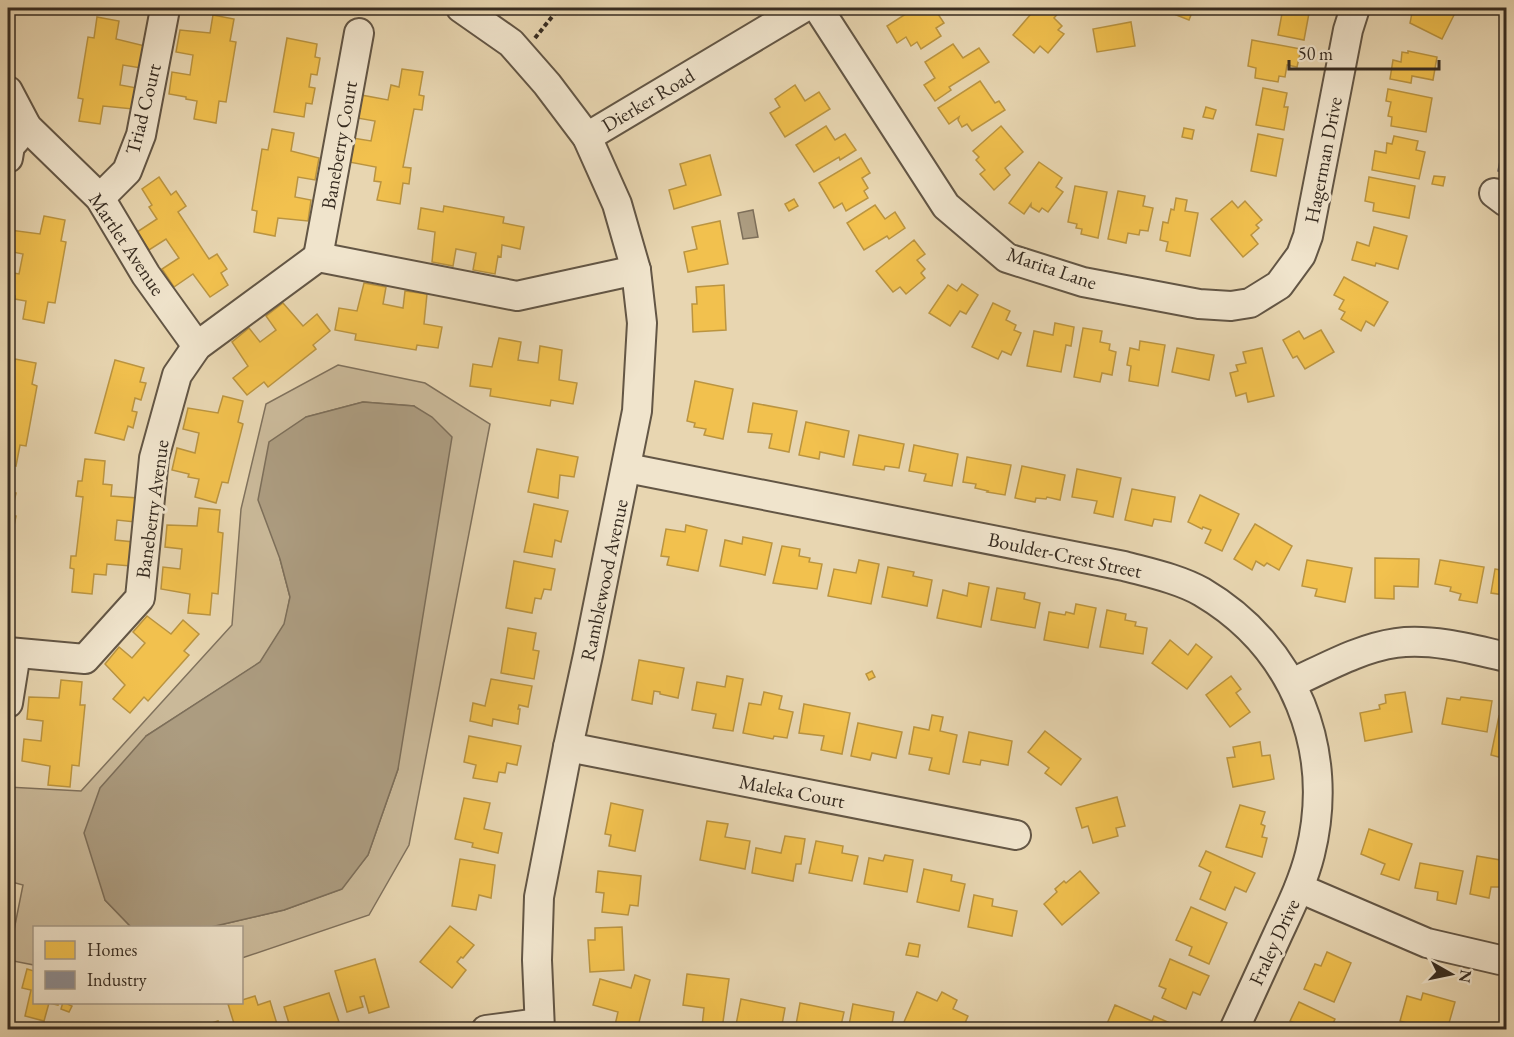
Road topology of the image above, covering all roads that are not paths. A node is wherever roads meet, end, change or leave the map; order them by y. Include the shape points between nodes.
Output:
1 (462, 8) edge
2 (803, 8) edge
3 (818, 8) edge
4 (1355, 8) edge
5 (165, 9) edge
6 (359, 33) dead end
7 (8, 91) edge
8 (27, 127) junction
9 (587, 137) junction
10 (8, 158) edge
11 (100, 198) junction
12 (318, 257) junction
13 (636, 270) junction
14 (1262, 297) joint
15 (197, 346) junction
16 (627, 468) junction
17 (12, 653) edge
18 (1506, 657) edge
19 (1292, 683) junction
20 (8, 703) edge
21 (568, 747) junction
22 (1016, 835) dead end
23 (1310, 853) joint
24 (1299, 888) junction
25 (1500, 960) dead end
26 (540, 1026) edge
27 (486, 1029) edge
28 (1234, 1029) edge

1 - 9 street, Dierker Road via 511,43
2 - 9 street, Dierker Road
3 - 14 street, Marita Lane via 946,206 1007,258 1083,282 1199,304 1231,306
4 - 14 street, Hagerman Drive via 1308,236 1291,271
5 - 11 street, Triad Court via 141,135 127,171
6 - 12 street, Baneberry Court
7 - 8 street, Martlet Avenue
8 - 10 street via 10,146
8 - 11 street, Martlet Avenue
9 - 13 street, Ramblewood Avenue via 617,204
11 - 15 street, Martlet Avenue via 146,275
12 - 13 street via 517,296
12 - 15 street, Baneberry Avenue
13 - 16 street, Ramblewood Avenue via 642,323 637,411
15 - 17 street, Baneberry Avenue via 177,375 154,458 140,598 84,659
16 - 19 street, Boulder-Crest Street via 1157,575 1200,591 1224,607 1273,654
16 - 21 street, Ramblewood Avenue
17 - 20 street
18 - 19 street via 1458,646 1397,643 1355,655
19 - 23 street, Boulder-Crest Street via 1311,733 1317,773
21 - 22 street, Maleka Court
21 - 26 street, Ramblewood Avenue via 539,897
23 - 24 street, Fraley Drive
24 - 25 street via 1427,943
24 - 28 street, Fraley Drive
26 - 27 street

